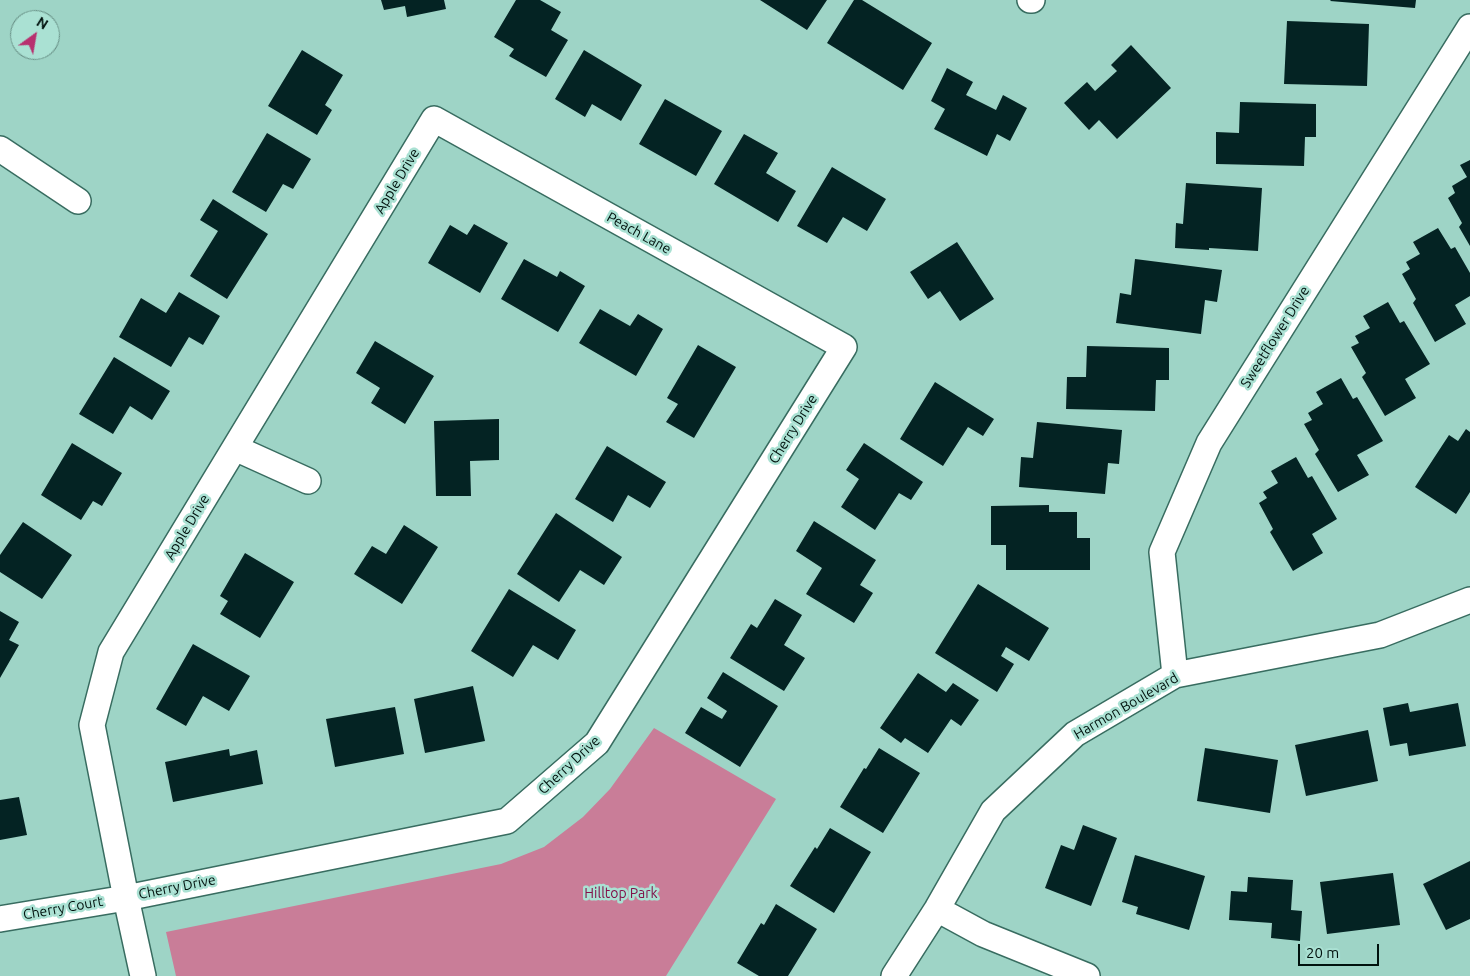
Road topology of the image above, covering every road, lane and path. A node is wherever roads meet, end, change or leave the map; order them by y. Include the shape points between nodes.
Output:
1 (1470, 27) edge
2 (434, 119) joint
3 (0, 149) edge
4 (78, 200) dead end
5 (844, 347) joint
6 (235, 448) junction
7 (308, 481) dead end
8 (1470, 600) edge
9 (1175, 675) junction
10 (126, 898) junction
11 (937, 909) junction
12 (0, 919) edge
13 (143, 976) edge
14 (894, 976) edge
15 (1087, 976) edge

1 - 9 street, Sweetflower Drive via 1209,443 1162,552
2 - 5 street, Peach Lane
2 - 6 street, Apple Drive
3 - 4 street
5 - 10 street, Cherry Drive via 597,743 507,821
6 - 7 street
6 - 10 street, Apple Drive via 111,652 92,725
8 - 9 street, Harmon Boulevard via 1380,635
9 - 11 street, Harmon Boulevard via 1075,734 993,811
10 - 12 street, Cherry Court
10 - 13 street, Apple Drive
11 - 14 street, Harmon Boulevard
11 - 15 street via 983,934

